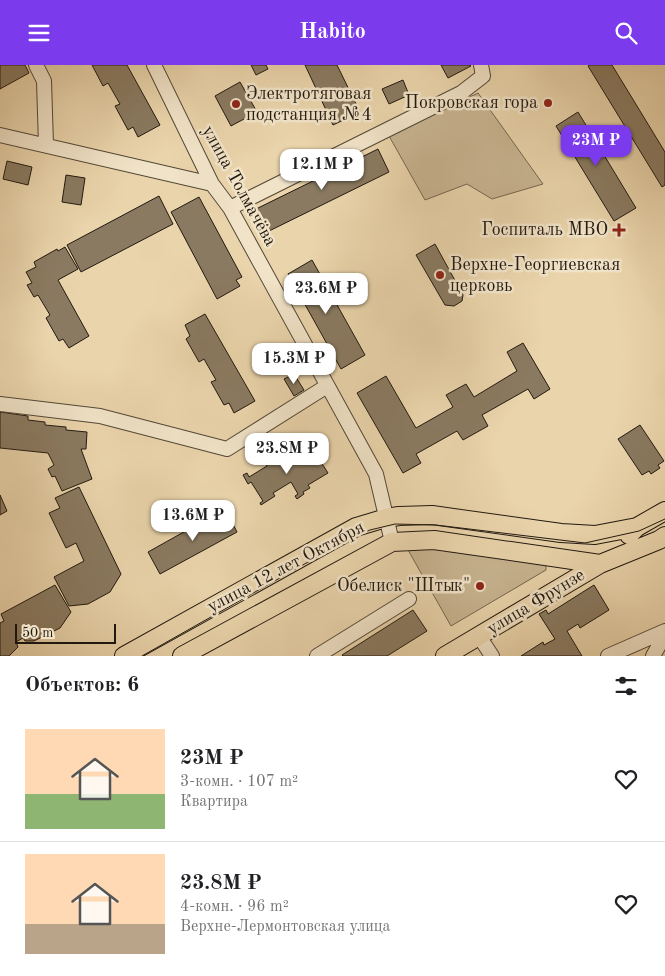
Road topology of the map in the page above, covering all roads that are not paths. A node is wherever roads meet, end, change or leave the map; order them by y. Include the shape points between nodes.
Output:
1 (36, 65) edge
2 (154, 65) edge
3 (482, 71) edge
4 (0, 135) edge
5 (46, 145) junction
6 (212, 184) junction
7 (230, 208) junction
8 (327, 385) junction
9 (0, 404) edge
10 (665, 511) edge
11 (386, 518) junction
12 (637, 527) junction
13 (665, 536) edge
14 (392, 542) junction
15 (600, 564) junction
16 (409, 599) dead end
17 (665, 631) edge
18 (665, 635) edge
19 (480, 636) junction
20 (124, 656) edge
21 (182, 656) edge
22 (318, 656) edge
23 (445, 656) edge
24 (492, 656) edge
25 (608, 656) edge
26 (653, 656) edge

1 - 5 street via 44,81
2 - 6 street, улица Толмачёва
3 - 7 street via 461,93
4 - 5 street
5 - 6 street
6 - 7 street, улица Толмачёва
7 - 8 street, улица Толмачёва
8 - 9 street via 227,449 100,416
8 - 11 street, улица Толмачёва via 376,474
10 - 12 main road, улица Фрунзе
11 - 12 main road, улица 12 лет Октября via 432,515 595,535
11 - 14 street, улица Толмачёва
11 - 20 main road, улица 12 лет Октября via 356,527
12 - 15 main road, улица Фрунзе
13 - 15 main road, улица Фрунзе
14 - 15 main road, улица 12 лет Октября via 434,540
14 - 21 main road, улица 12 лет Октября
15 - 19 main road, улица Фрунзе
16 - 22 street
17 - 25 street
18 - 26 street
19 - 23 main road, улица Фрунзе
19 - 24 street

